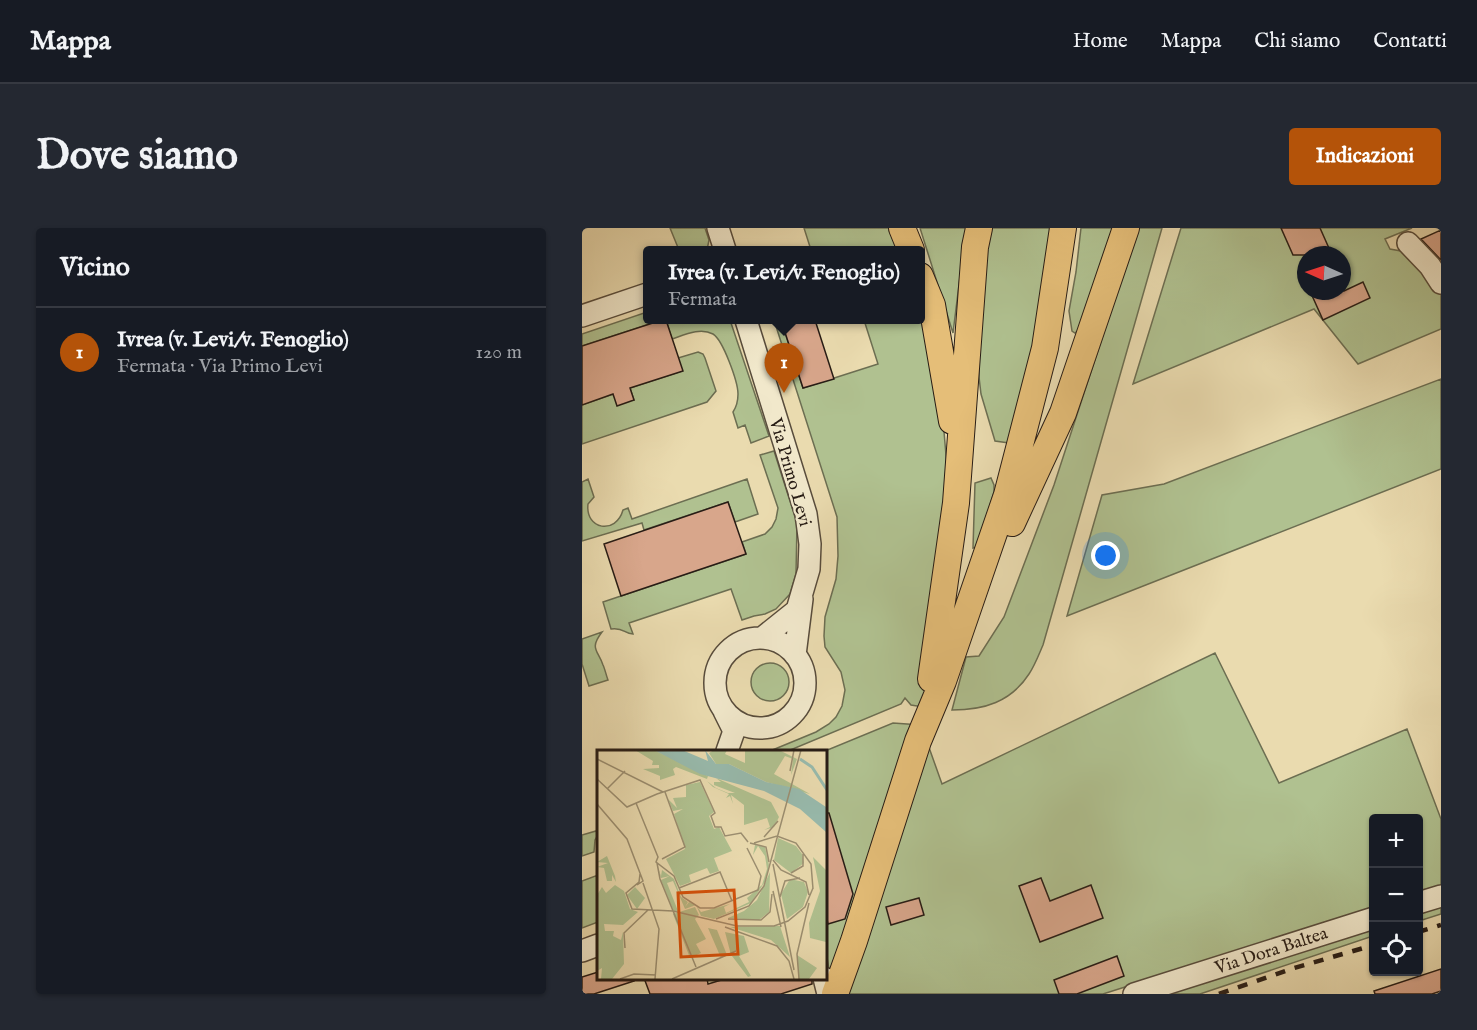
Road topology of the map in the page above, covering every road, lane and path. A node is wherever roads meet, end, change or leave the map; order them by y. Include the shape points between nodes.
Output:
1 (718, 228) edge
2 (902, 228) edge
3 (979, 228) edge
4 (1063, 228) edge
5 (1126, 228) edge
6 (1408, 243) dead end
7 (724, 246) edge
8 (909, 246) edge
9 (1441, 283) edge
10 (925, 287) edge
11 (643, 296) edge
12 (582, 316) edge
13 (747, 324) edge
14 (956, 503) junction
15 (803, 592) junction
16 (762, 638) junction
17 (957, 640) junction
18 (795, 655) junction
19 (937, 680) junction
20 (723, 708) junction
21 (756, 728) junction
22 (727, 750) edge
23 (737, 750) edge
24 (1441, 896) edge
25 (1423, 902) edge
26 (1369, 920) edge
27 (597, 945) edge
28 (582, 951) edge
29 (824, 979) edge
30 (828, 994) edge
31 (835, 994) edge
32 (1134, 994) edge

1 - 7 street
2 - 8 main road
3 - 14 main road
4 - 17 main road via 1045,348 1008,495
5 - 17 main road via 1064,413
6 - 9 street
10 - 14 main road via 932,305 951,414
11 - 12 street
13 - 15 street, Via Primo Levi via 806,514 809,570
14 - 19 main road
15 - 16 street, Via Primo Levi via 797,610
15 - 18 street, Via Primo Levi
16 - 18 street via 781,643
16 - 20 street via 741,642 722,659 715,682
17 - 19 main road
18 - 21 street via 804,682 798,706 779,723
19 - 31 main road
20 - 21 street via 735,721
20 - 22 street via 734,731
21 - 23 street
24 - 25 street
26 - 32 street, Via Dora Baltea
27 - 28 street
29 - 30 street

